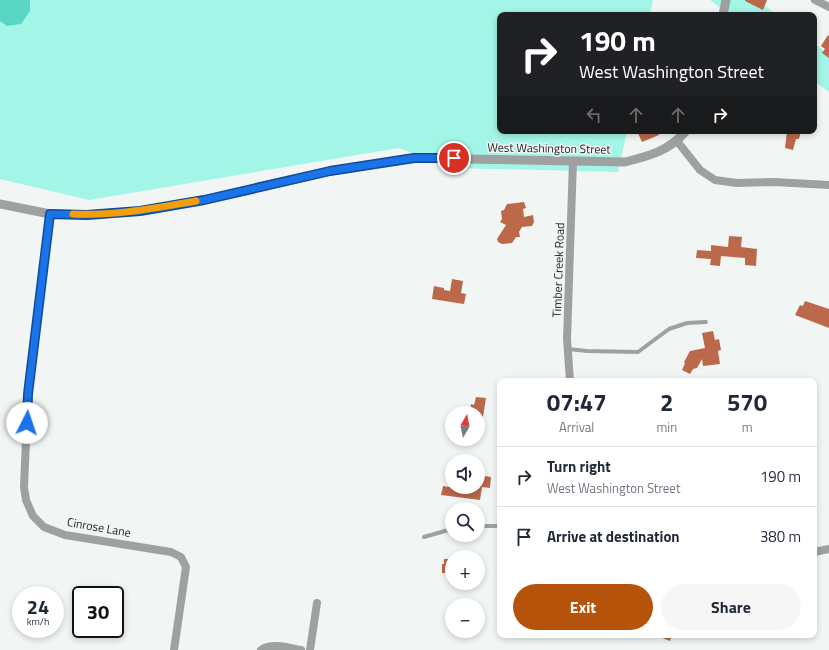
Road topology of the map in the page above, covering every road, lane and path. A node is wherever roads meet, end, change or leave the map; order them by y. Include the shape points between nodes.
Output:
1 (726, 0) edge
2 (815, 0) edge
3 (829, 7) edge
4 (724, 12) edge
5 (683, 134) edge
6 (677, 141) junction
7 (573, 161) junction
8 (829, 185) edge
9 (0, 204) edge
10 (50, 214) junction
11 (706, 322) dead end
12 (568, 349) junction
13 (570, 378) edge
14 (485, 526) edge
15 (497, 526) edge
16 (445, 531) edge
17 (424, 537) dead end
18 (829, 549) edge
19 (817, 551) edge
20 (317, 603) dead end
21 (262, 649) edge
22 (174, 650) edge
23 (302, 650) edge
24 (310, 650) edge

1 - 4 street
2 - 3 street
5 - 6 street, West Washington Street
6 - 7 street, West Washington Street via 652,156 625,162
6 - 8 street via 700,170 715,180 737,183
7 - 10 street, West Washington Street via 414,158 330,171 204,200 140,211 87,215
7 - 12 street, Timber Creek Road
9 - 10 street, West Washington Street
10 - 22 street, Cinrose Lane via 28,394 24,488 26,500 33,516 44,527 65,534 171,552 181,557 186,567
11 - 12 lane via 687,323 669,329 638,352
12 - 13 street, Timber Creek Road
14 - 15 lane
16 - 17 lane
18 - 19 street
20 - 24 street
21 - 23 street via 276,646

